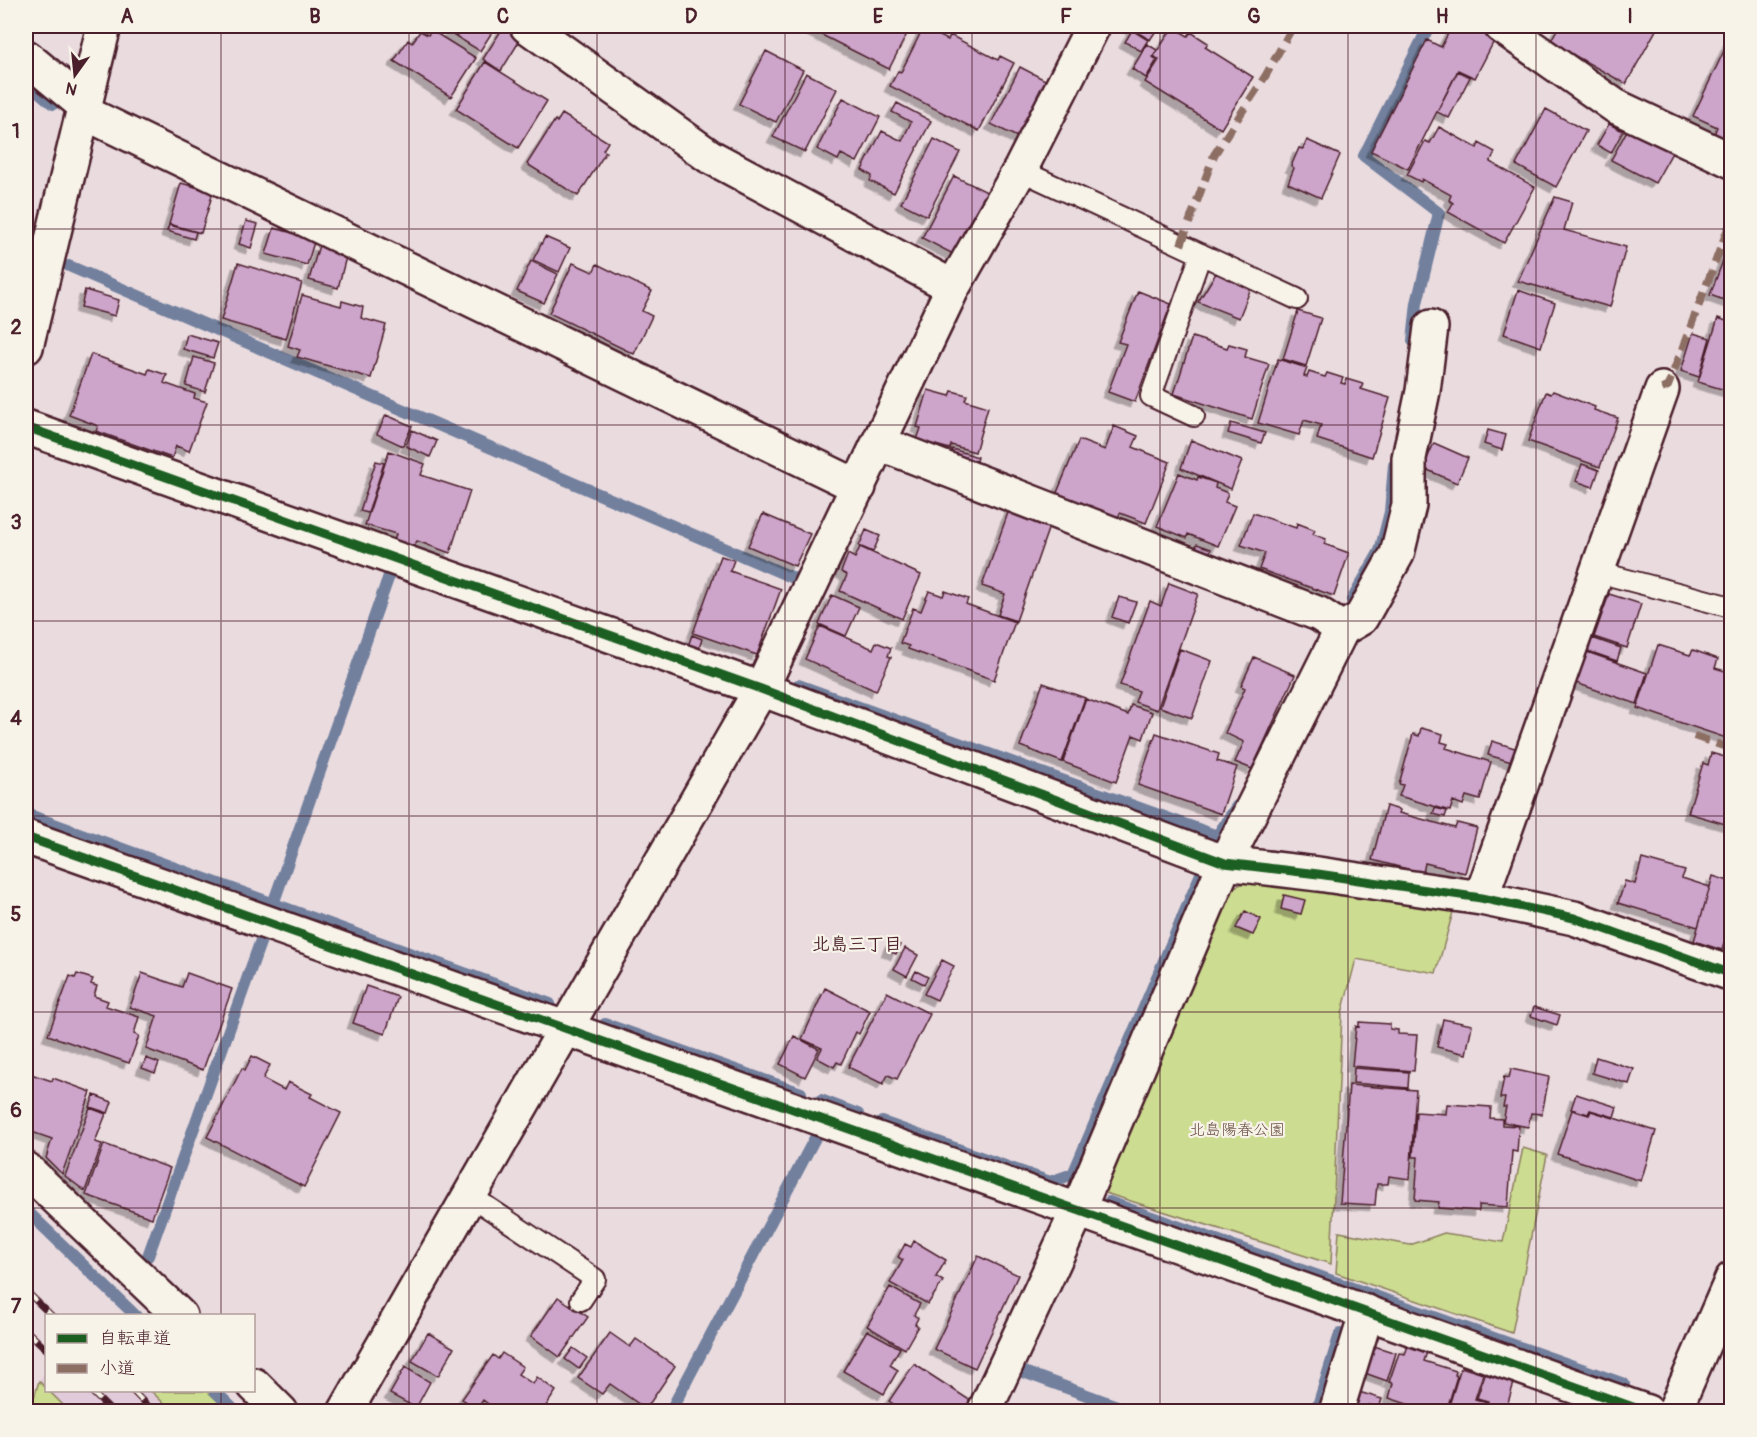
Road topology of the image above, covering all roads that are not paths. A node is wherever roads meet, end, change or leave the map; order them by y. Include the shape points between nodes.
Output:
1 (104, 26) edge
2 (527, 26) edge
3 (1093, 26) edge
4 (1501, 26) edge
5 (26, 57) edge
6 (84, 108) junction
7 (1731, 161) edge
8 (1020, 171) junction
9 (1201, 254) junction
10 (953, 287) junction
11 (1297, 299) dead end
12 (1431, 327) dead end
13 (26, 347) edge
14 (1662, 389) dead end
15 (1194, 416) dead end
16 (26, 427) edge
17 (879, 444) junction
18 (859, 487) junction
19 (1597, 572) junction
20 (1731, 607) edge
21 (1342, 629) junction
22 (761, 689) junction
23 (26, 837) edge
24 (1225, 863) junction
25 (1481, 898) junction
26 (1731, 974) edge
27 (566, 1028) junction
28 (26, 1169) edge
29 (469, 1195) junction
30 (1078, 1210) junction
31 (1731, 1279) edge
32 (581, 1300) dead end
33 (1367, 1312) junction
34 (178, 1314) edge
35 (255, 1386) edge
36 (281, 1412) edge
37 (345, 1412) edge
38 (984, 1412) edge
39 (1336, 1412) edge
40 (1647, 1412) edge
41 (1674, 1412) edge

1 - 6 street
2 - 10 street via 709,156
3 - 8 street
4 - 7 street via 1615,106
5 - 6 street
6 - 13 street
6 - 18 street
8 - 9 lane
8 - 10 street
9 - 11 lane
9 - 15 lane via 1151,396
10 - 17 street
12 - 21 street via 1409,458 1409,505 1397,554 1361,618
14 - 19 street
16 - 22 street
17 - 18 street
17 - 21 street via 1319,614
18 - 22 street
19 - 20 lane
19 - 25 street
21 - 24 street
22 - 24 street
22 - 27 street
23 - 27 street
24 - 25 street
24 - 30 street
25 - 26 street via 1574,918
27 - 29 street
27 - 30 street
28 - 34 street
29 - 32 lane via 595,1279
29 - 37 street
30 - 33 street
30 - 38 street
31 - 41 street
33 - 39 street
33 - 40 street
35 - 36 street

